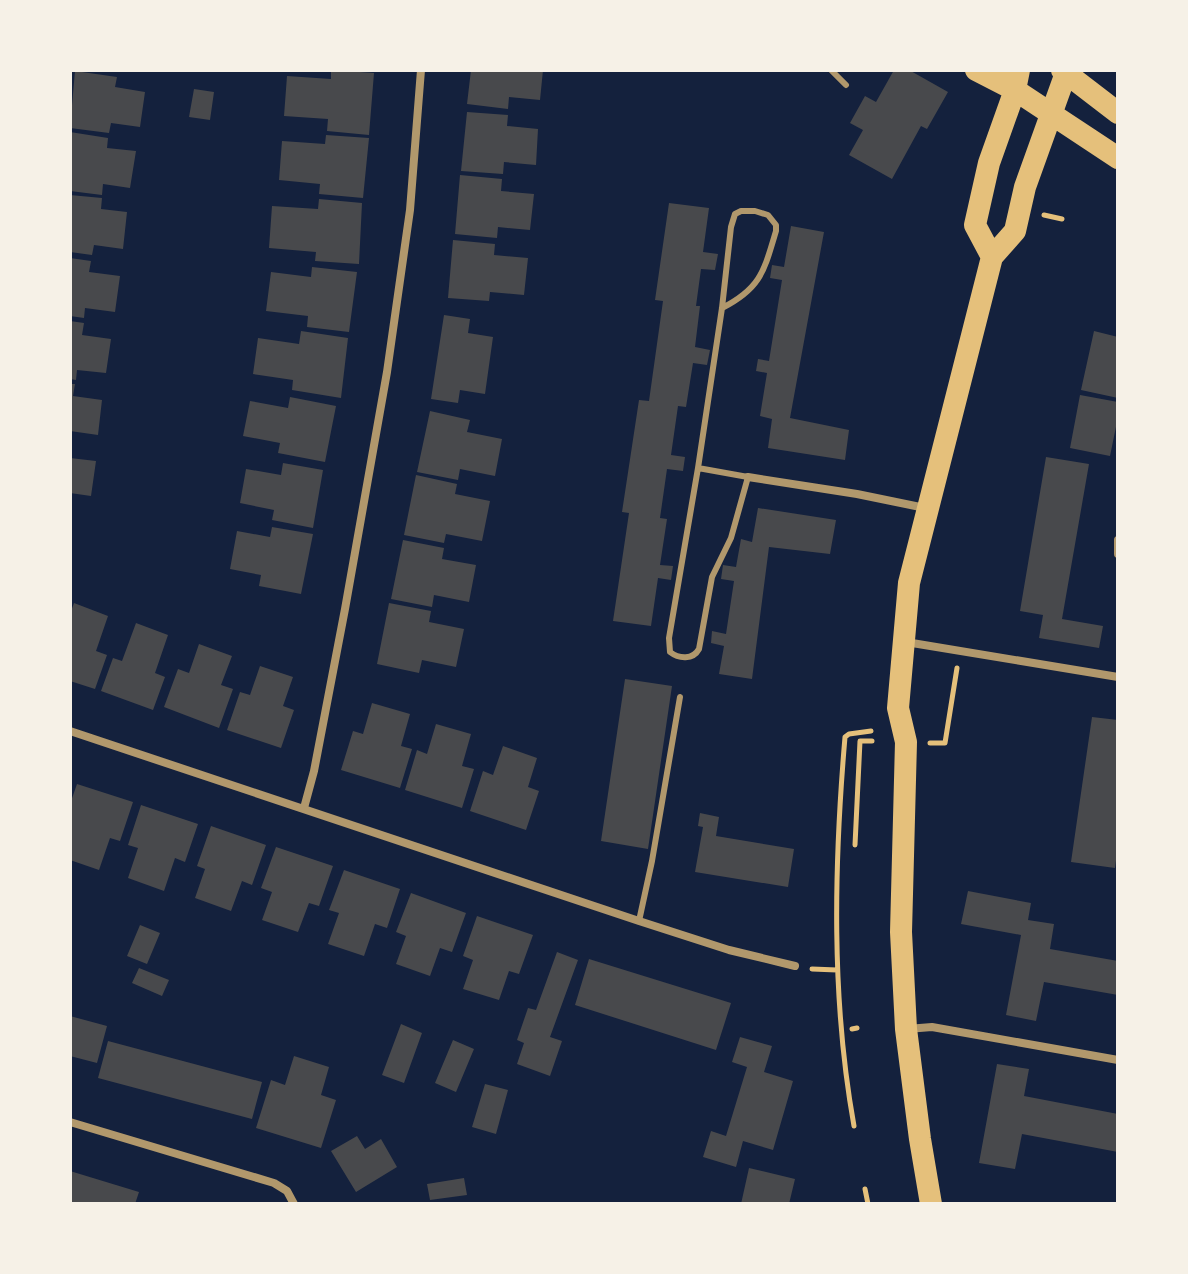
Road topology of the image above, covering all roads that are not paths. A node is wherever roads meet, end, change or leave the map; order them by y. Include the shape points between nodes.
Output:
1 (421, 70) edge
2 (831, 70) edge
3 (976, 70) edge
4 (1001, 70) edge
5 (1065, 71) edge
6 (1017, 80) edge
7 (846, 85) dead end
8 (1118, 113) edge
9 (1052, 114) junction
10 (1118, 158) edge
11 (992, 257) junction
12 (722, 308) junction
13 (698, 468) junction
14 (748, 477) junction
15 (927, 509) junction
16 (1118, 540) edge
17 (1118, 554) edge
18 (903, 642) junction
19 (1118, 677) edge
20 (680, 697) dead end
21 (70, 731) edge
22 (304, 808) junction
23 (639, 921) junction
24 (795, 966) dead end
25 (906, 1029) junction
26 (1118, 1060) edge
27 (70, 1122) edge
28 (294, 1204) edge
29 (931, 1204) edge

1 - 22 street via 412,196 387,372
2 - 7 lane
3 - 6 highway
4 - 6 highway
5 - 8 highway
5 - 9 highway
6 - 9 highway
6 - 11 highway via 975,225
9 - 10 highway
9 - 11 highway via 1015,231
11 - 15 highway
12 - 12 lane via 732,219 741,211 768,215 776,231 761,275 744,297
12 - 13 lane
13 - 14 lane
13 - 14 lane via 669,638 670,652 685,658 699,649 712,577 731,538
14 - 15 street
15 - 18 highway via 909,583
16 - 17 street
18 - 19 street
18 - 25 highway via 898,709 906,742 901,932
20 - 23 lane
21 - 22 street
22 - 23 street
23 - 24 street
25 - 26 street via 932,1027
25 - 29 highway
27 - 28 street via 274,1183

